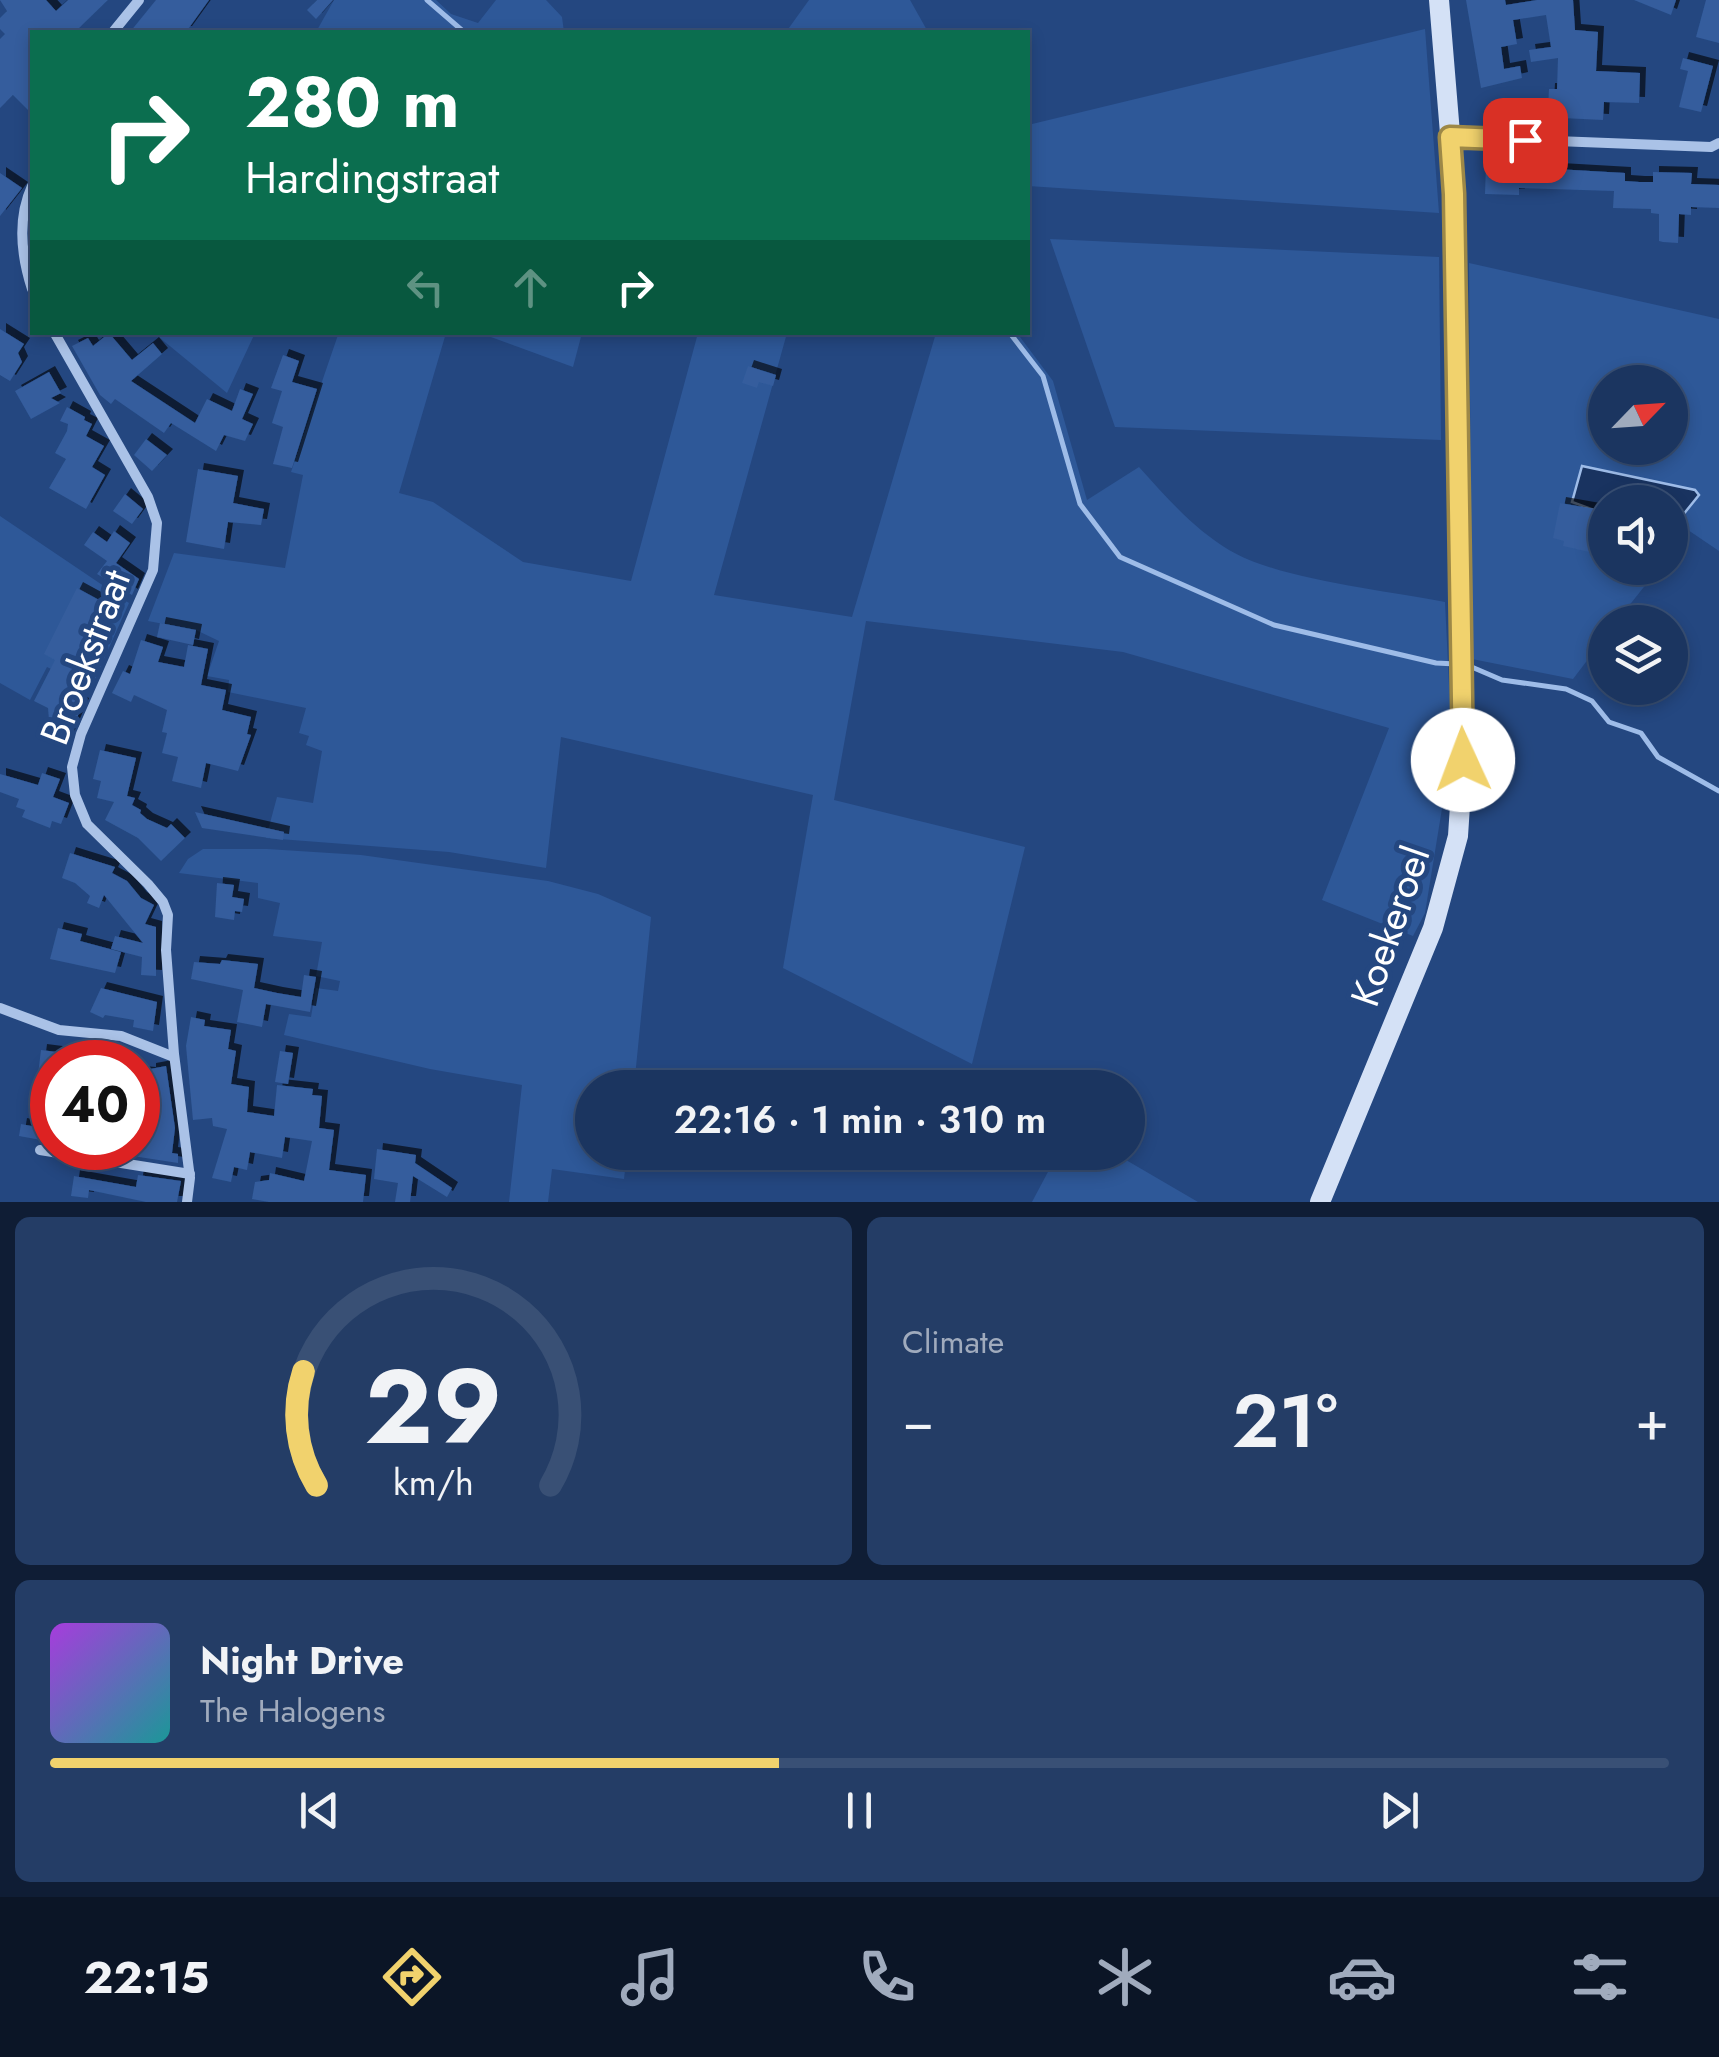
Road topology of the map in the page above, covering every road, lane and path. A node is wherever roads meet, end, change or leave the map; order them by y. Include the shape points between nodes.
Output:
1 (139, 0) edge
2 (1439, 0) edge
3 (116, 30) edge
4 (1450, 137) junction
5 (1719, 143) edge
6 (30, 191) edge
7 (30, 282) edge
8 (56, 335) edge
9 (0, 1008) edge
10 (174, 1057) junction
11 (160, 1169) edge
12 (190, 1174) junction
13 (187, 1202) edge
14 (1320, 1202) edge

1 - 3 street
2 - 4 street, Koekeroel
4 - 5 street
4 - 14 street, Koekeroel via 1463,760 1458,836 1433,928
6 - 7 street via 22,228
8 - 10 street, Broekstraat via 157,523 153,570 72,767 88,824 148,884 168,915
9 - 10 street via 58,1030 121,1036
10 - 12 street, Broekstraat
11 - 12 street
12 - 13 street, Broekstraat

